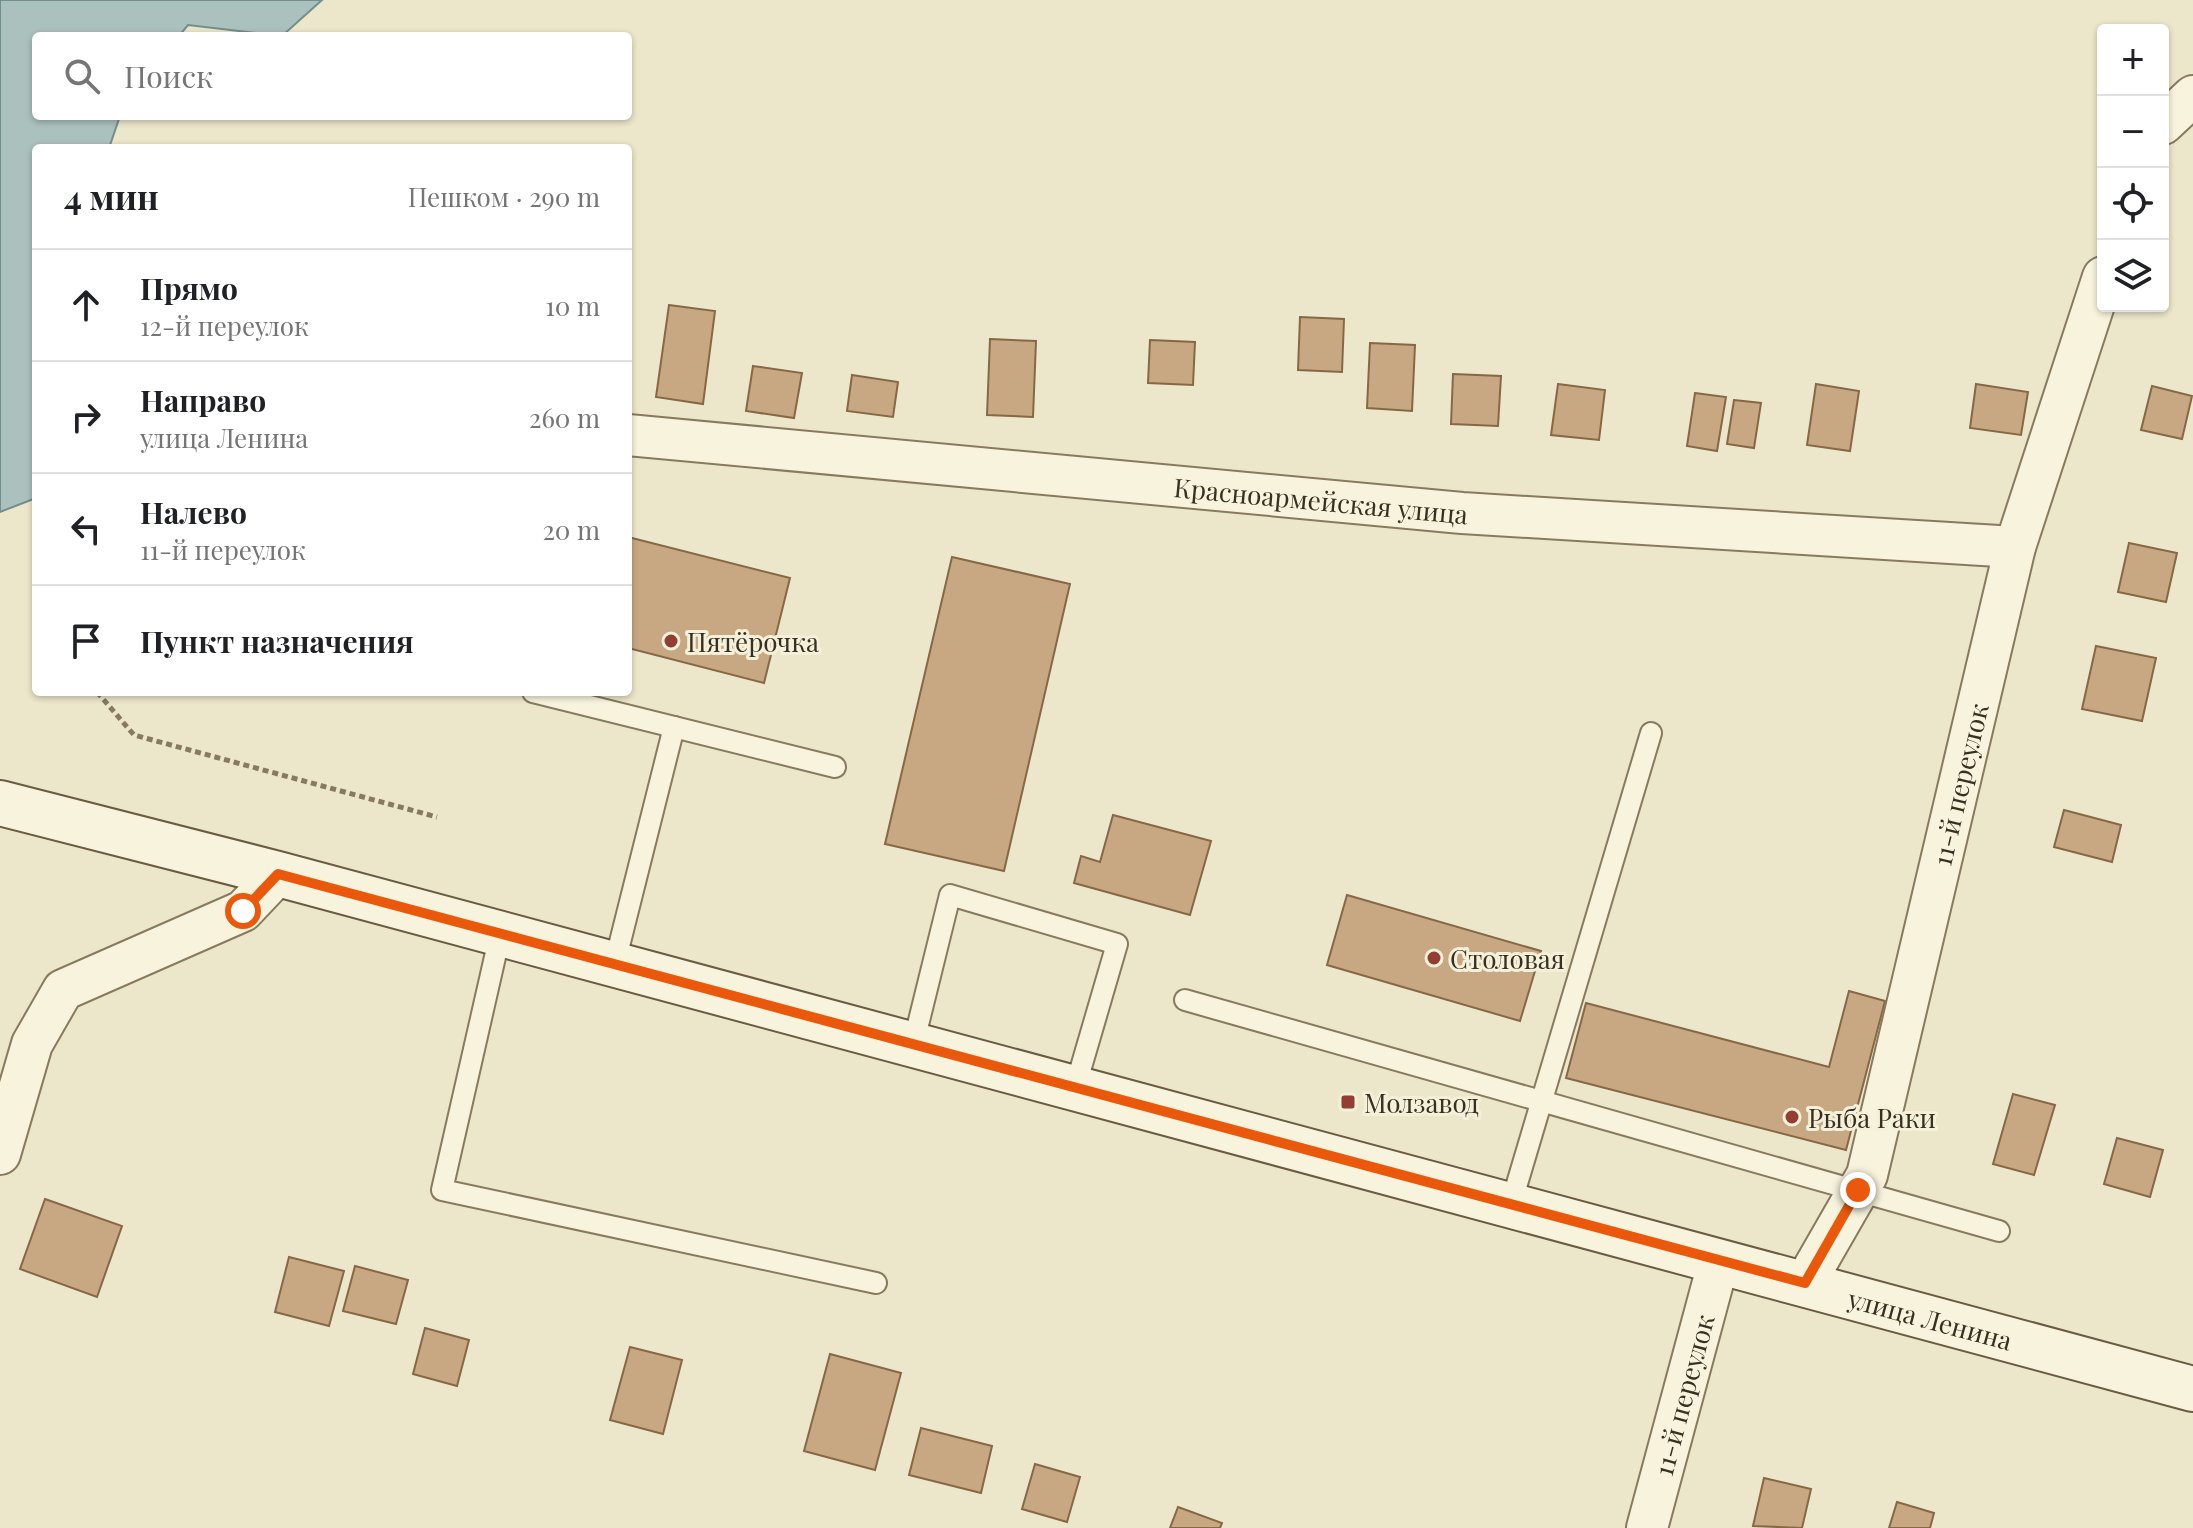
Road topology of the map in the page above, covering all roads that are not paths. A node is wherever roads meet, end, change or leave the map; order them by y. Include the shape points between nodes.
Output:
1 (2193, 96) edge
2 (2169, 118) edge
3 (2097, 295) edge
4 (632, 435) edge
5 (2015, 547) junction
6 (549, 696) edge
7 (674, 727) junction
8 (1651, 733) dead end
9 (835, 767) dead end
10 (0, 803) edge
11 (278, 874) junction
12 (500, 935) junction
13 (614, 966) junction
14 (1185, 1000) dead end
15 (913, 1045) junction
16 (1075, 1088) junction
17 (1542, 1101) junction
18 (0, 1154) edge
19 (1858, 1190) junction
20 (1511, 1204) junction
21 (1999, 1231) dead end
22 (1719, 1260) junction
23 (876, 1283) dead end
24 (1805, 1283) junction
25 (2193, 1389) edge
26 (1647, 1528) edge

1 - 2 street
3 - 5 street, 11-й переулок
4 - 5 street, Красноармейская улица via 1462,513
5 - 19 street, 11-й переулок via 1867,1175
6 - 7 lane
7 - 9 lane
7 - 13 lane
8 - 17 lane
10 - 11 street, улица Ленина
11 - 12 street, улица Ленина
11 - 18 street via 243,911 63,990 32,1044
12 - 13 street, улица Ленина
12 - 23 lane via 442,1190
13 - 15 street, улица Ленина
14 - 17 lane
15 - 16 street, улица Ленина
15 - 16 lane via 950,895 1117,944
16 - 20 street, улица Ленина
17 - 19 lane
17 - 20 lane
19 - 21 lane
19 - 24 street, 11-й переулок
20 - 22 street, улица Ленина
22 - 24 street, улица Ленина
22 - 26 street, 11-й переулок
24 - 25 street, улица Ленина

